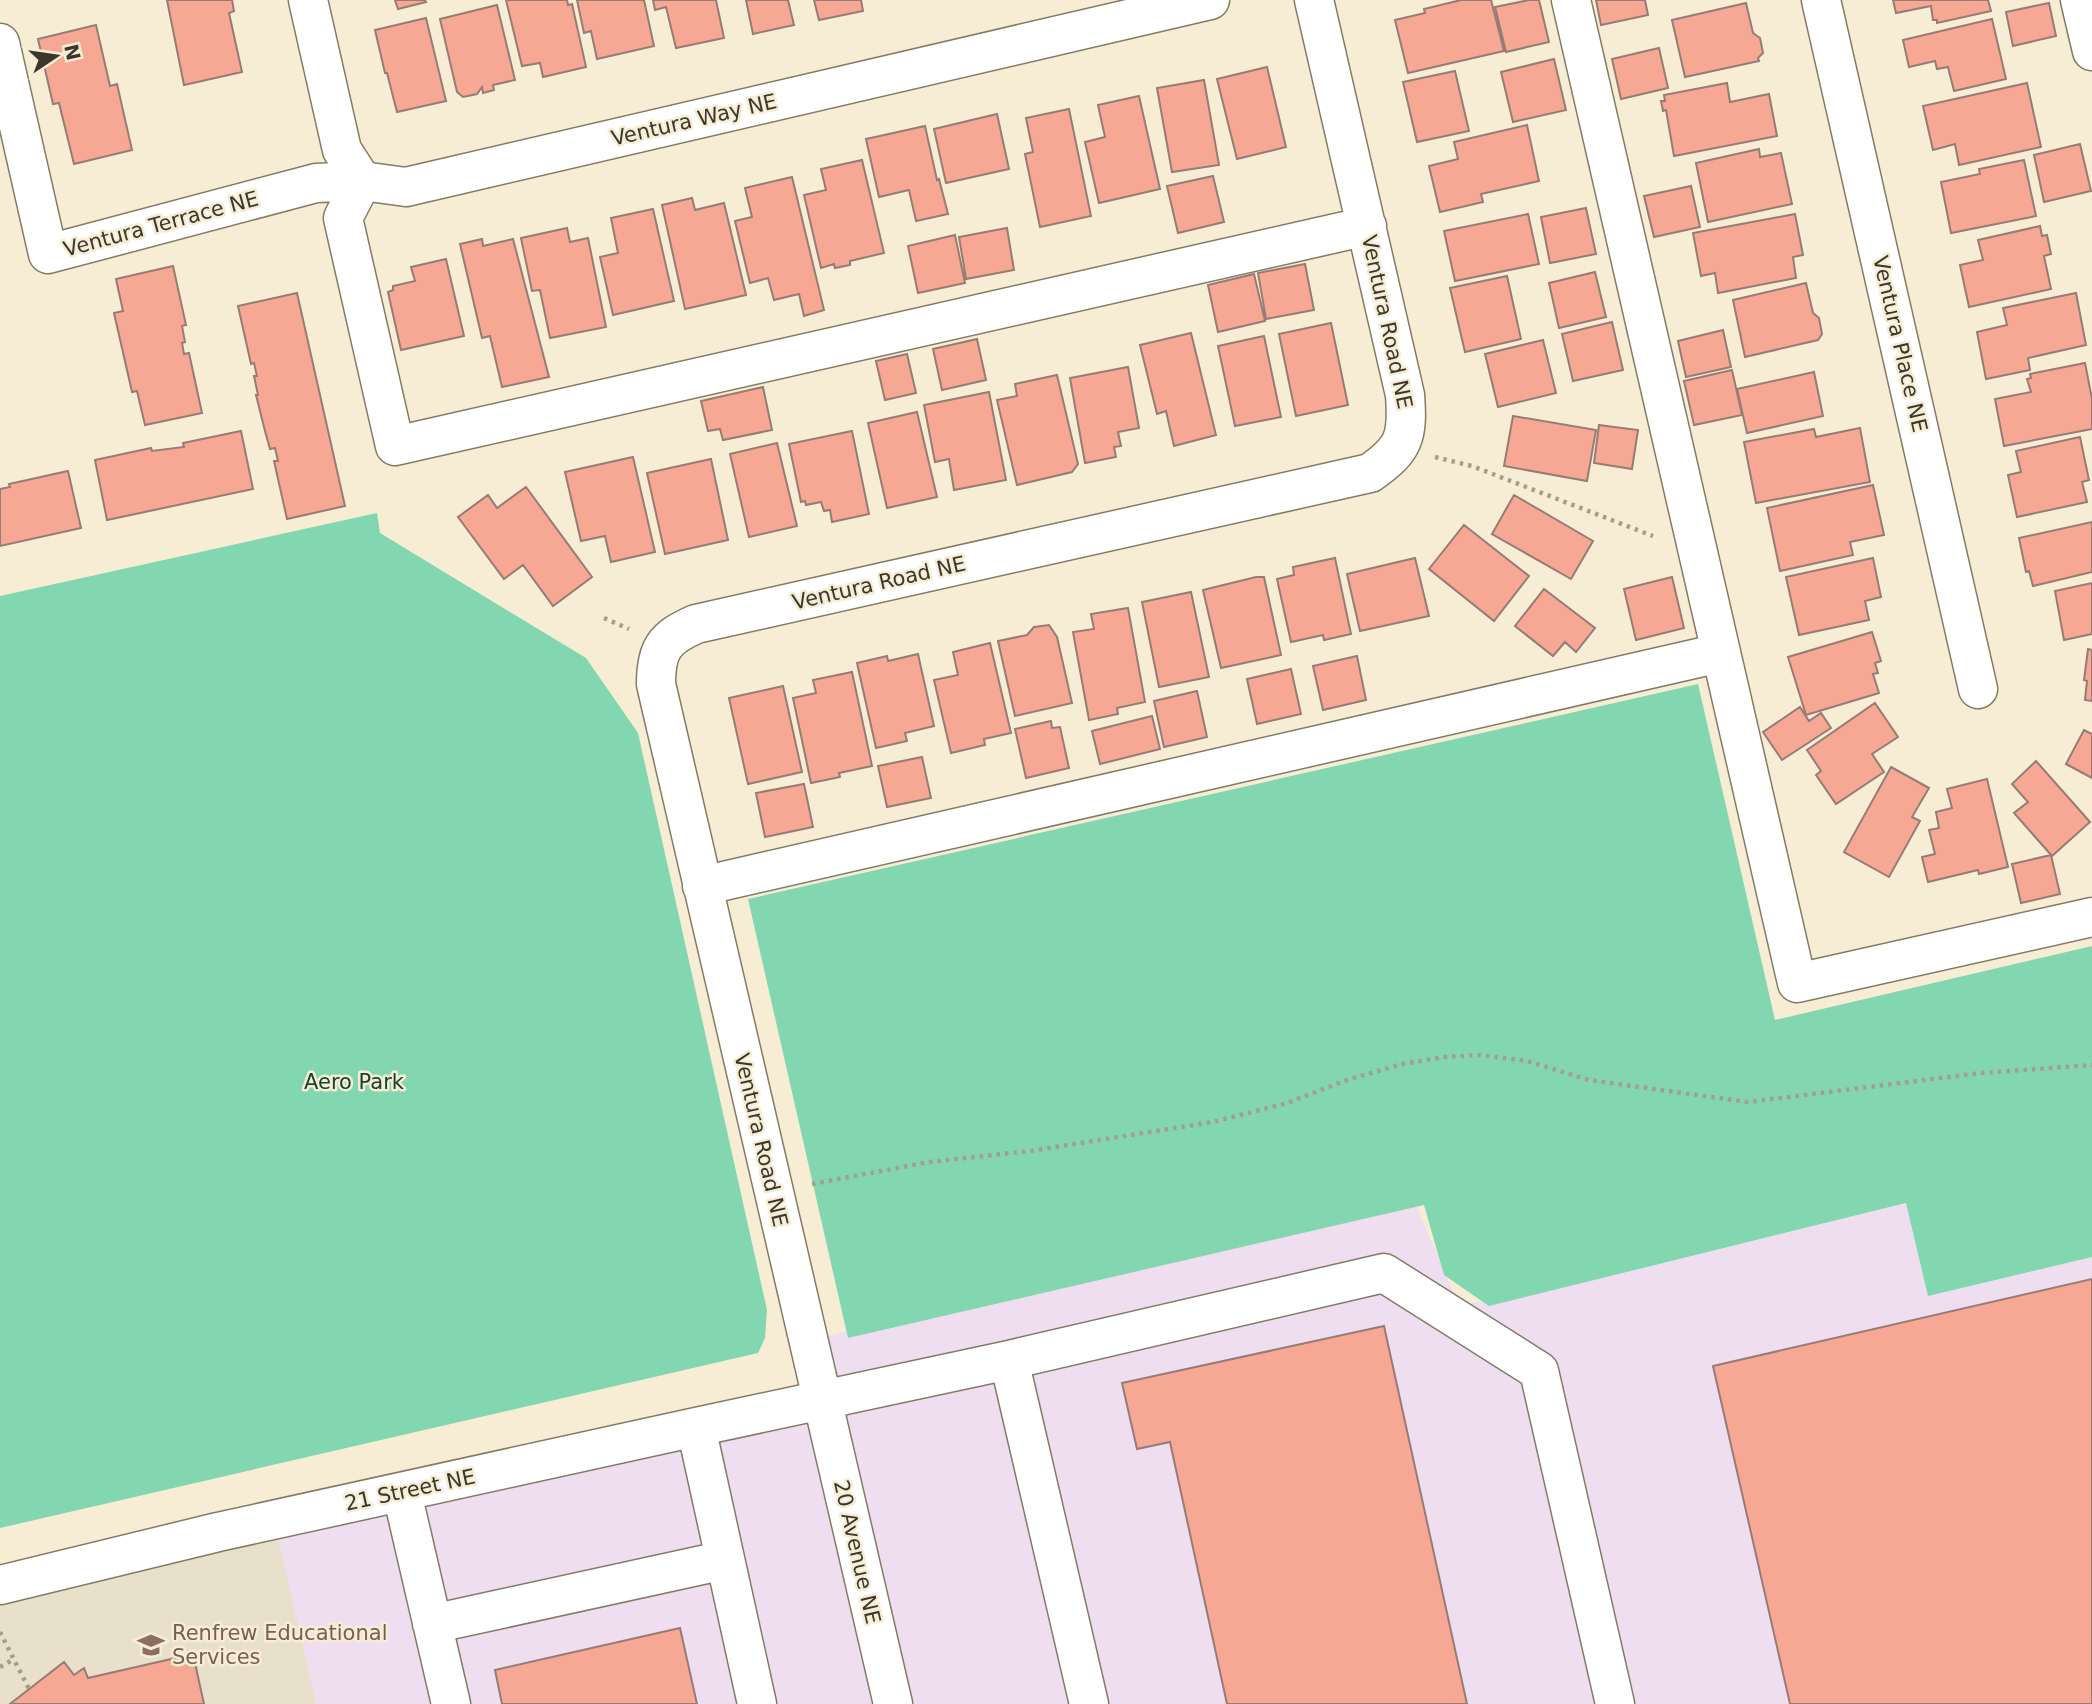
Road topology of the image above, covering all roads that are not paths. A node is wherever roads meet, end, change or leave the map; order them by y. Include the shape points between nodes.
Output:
1 (308, 0) edge
2 (1210, 0) edge
3 (1314, 0) edge
4 (1571, 0) edge
5 (1821, 0) edge
6 (2080, 0) edge
7 (0, 43) edge
8 (2092, 51) edge
9 (362, 181) junction
10 (1367, 226) junction
11 (1720, 653) junction
12 (1978, 689) dead end
13 (702, 886) junction
14 (2092, 917) edge
15 (1009, 1360) junction
16 (821, 1400) junction
17 (696, 1426) junction
18 (402, 1493) junction
19 (725, 1560) junction
20 (0, 1585) edge
21 (432, 1624) junction
22 (451, 1704) edge
23 (757, 1704) edge
24 (892, 1704) edge
25 (1089, 1704) edge
26 (1615, 1704) edge

1 - 9 street via 342,150
2 - 9 street, Ventura Way NE via 406,187
3 - 10 street, Ventura Road NE
4 - 11 street
5 - 12 street, Ventura Place NE
6 - 8 street
7 - 9 street, Ventura Terrace NE via 48,254 316,183
9 - 10 street via 343,218 395,446
10 - 13 street, Ventura Road NE via 1407,420 1400,448 1370,473 696,624 664,644 656,664 656,684
11 - 13 street
11 - 14 street via 1797,984
13 - 16 street, Ventura Road NE
15 - 16 street, 21 Street NE
15 - 25 street
15 - 26 street, 21 Street NE via 1384,1273 1539,1371
16 - 17 street, 21 Street NE
16 - 24 street, 20 Avenue NE
17 - 18 street, 21 Street NE
17 - 19 street
18 - 20 street, 21 Street NE
18 - 21 street
19 - 21 street
19 - 23 street
21 - 22 street

